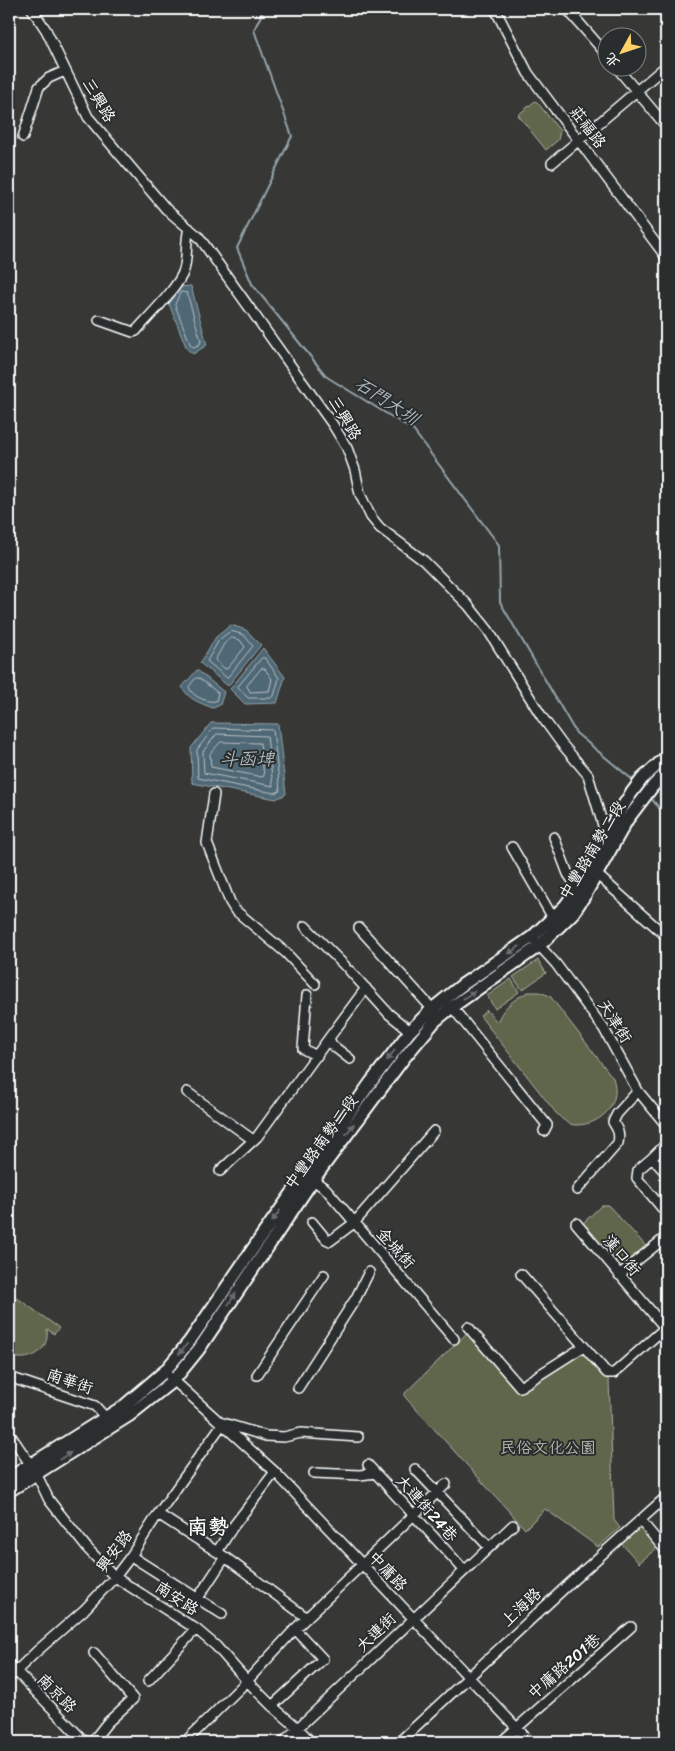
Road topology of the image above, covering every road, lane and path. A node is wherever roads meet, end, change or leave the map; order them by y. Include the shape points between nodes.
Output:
1 (32, 9) edge
2 (495, 9) edge
3 (567, 9) edge
4 (664, 9) edge
5 (666, 12) edge
6 (598, 45) edge
7 (666, 66) edge
8 (65, 71) junction
9 (626, 78) edge
10 (637, 91) junction
11 (666, 126) edge
12 (23, 137) dead end
13 (580, 140) junction
14 (552, 163) dead end
15 (189, 228) junction
16 (665, 254) edge
17 (99, 320) dead end
18 (666, 757) edge
19 (666, 774) edge
20 (214, 794) dead end
21 (606, 836) junction
22 (554, 837) dead end
23 (512, 847) dead end
24 (611, 850) junction
25 (593, 871) junction
26 (578, 888) junction
27 (553, 918) junction
28 (305, 926) dead end
29 (359, 928) dead end
30 (666, 936) edge
31 (536, 942) junction
32 (315, 984) dead end
33 (366, 988) junction
34 (307, 995) dead end
35 (452, 1007) junction
36 (436, 1013) junction
37 (410, 1031) junction
38 (329, 1038) junction
39 (316, 1056) junction
40 (350, 1059) dead end
41 (638, 1091) junction
42 (187, 1092) dead end
43 (666, 1125) edge
44 (544, 1131) dead end
45 (434, 1132) dead end
46 (252, 1140) junction
47 (666, 1144) edge
48 (652, 1158) junction
49 (220, 1171) dead end
50 (666, 1173) edge
51 (313, 1180) junction
52 (577, 1190) dead end
53 (666, 1213) edge
54 (312, 1222) dead end
55 (354, 1223) junction
56 (576, 1223) dead end
57 (666, 1237) edge
58 (369, 1272) dead end
59 (324, 1274) dead end
60 (521, 1274) dead end
61 (619, 1274) junction
62 (468, 1327) dead end
63 (666, 1328) edge
64 (454, 1339) dead end
65 (583, 1346) junction
66 (165, 1371) junction
67 (257, 1375) dead end
68 (10, 1379) edge
69 (174, 1380) junction
70 (298, 1388) dead end
71 (108, 1422) junction
72 (223, 1423) junction
73 (9, 1433) edge
74 (358, 1437) dead end
75 (368, 1465) dead end
76 (33, 1469) junction
77 (415, 1469) dead end
78 (275, 1472) junction
79 (314, 1473) dead end
80 (376, 1473) junction
81 (9, 1478) edge
82 (446, 1484) dead end
83 (9, 1491) edge
84 (437, 1492) junction
85 (666, 1497) edge
86 (158, 1514) junction
87 (413, 1516) junction
88 (640, 1520) junction
89 (513, 1525) dead end
90 (489, 1547) junction
91 (666, 1551) edge
92 (221, 1554) junction
93 (131, 1556) junction
94 (362, 1565) junction
95 (464, 1570) junction
96 (115, 1577) junction
97 (198, 1598) junction
98 (222, 1614) dead end
99 (307, 1618) junction
100 (412, 1618) junction
101 (631, 1627) dead end
102 (196, 1629) junction
103 (295, 1629) junction
104 (94, 1653) dead end
105 (11, 1671) edge
106 (468, 1676) junction
107 (148, 1681) dead end
108 (247, 1681) junction
109 (272, 1706) junction
110 (298, 1728) junction
111 (517, 1728) junction
112 (85, 1742) edge
113 (92, 1742) edge
114 (185, 1742) edge
115 (283, 1742) edge
116 (311, 1742) edge
117 (399, 1742) edge
118 (501, 1742) edge
119 (530, 1742) edge

1 - 8 street, 三興路
2 - 13 street, 莊福路 via 528,73
3 - 6 street
4 - 5 street
7 - 10 street
8 - 12 street via 39,87
8 - 15 street, 三興路 via 83,110 94,124 166,209
9 - 10 street
10 - 11 street
10 - 13 street
13 - 14 street
13 - 16 street, 莊福路
15 - 17 street via 187,257 179,281 136,331
15 - 21 street, 三興路 via 199,237 333,425 347,448 370,517 424,561 468,605 488,630 542,717 588,775
18 - 21 main road, 中豐路南勢二段 via 639,783
19 - 24 main road, 中豐路南勢二段 via 627,820
20 - 32 street via 207,843 230,902
21 - 24 street, 三興路
21 - 25 main road, 中豐路南勢二段
22 - 26 street via 568,874
23 - 27 street
24 - 25 main road, 中豐路南勢二段
25 - 26 main road, 中豐路南勢二段
25 - 30 street
25 - 31 main road, 中豐路南勢二段 via 573,914
26 - 27 main road, 中豐路南勢二段
27 - 31 main road, 中豐路南勢二段
28 - 33 street
29 - 36 street
35 -> 31 main road, 中豐路南勢二段
31 -> 36 main road, 中豐路南勢二段 via 462,985
31 - 41 street, 天津街 via 604,1029
33 - 37 street via 389,1014
33 - 38 street
34 - 39 street via 303,1049
35 - 36 main road, 中豐路南勢二段
35 - 44 street via 547,1125
36 - 37 main road, 中豐路南勢二段
51 -> 36 main road, 中豐路南勢二段
37 -> 66 main road, 中豐路南勢二段 via 268,1226 189,1342
38 - 39 street
38 - 40 street via 332,1045
39 - 46 street
41 - 43 street, 天津街
41 - 52 street via 612,1122 618,1131 618,1143
42 - 46 street
45 - 55 street
46 - 49 street
47 - 48 street
48 - 50 street
48 - 53 street via 638,1170 637,1178
51 - 55 street, 金城街 via 326,1189
69 -> 51 main road, 中豐路南勢二段 via 199,1349
54 - 55 street via 330,1241
55 - 64 street, 金城街
56 - 61 street, 漢口街
57 - 61 street
58 - 70 street
59 - 67 street
60 - 65 street
61 - 63 street, 漢口街
62 - 65 street via 520,1387
63 - 65 street via 614,1374 607,1373
66 - 69 street, 中庸路
66 - 71 main road, 中豐路南勢二段
68 - 71 street, 南華街 via 94,1406
69 - 71 main road, 中豐路南勢二段 via 130,1415
69 - 72 street, 中庸路
71 - 76 main road, 中豐路南勢二段
72 - 74 street, 中庸路 via 284,1438 301,1433
72 - 78 street, 中庸路
72 - 86 street, 興安路
73 - 76 street, 南安路
75 - 80 street, 大連街24巷
76 - 81 main road, 中豐路南勢二段
76 - 83 main road, 中豐路南勢二段
76 - 96 street, 南安路 via 49,1500
77 - 84 street
78 - 92 street via 232,1528
78 - 94 street, 中庸路
79 - 80 street via 360,1476
80 - 87 street, 大連街24巷
82 - 84 street
84 - 87 street
84 - 90 street
85 - 88 street, 上海路
86 - 92 street
86 - 93 street, 興安路
87 - 94 street
87 - 95 street, 大連街24巷
88 - 91 street
88 - 106 street, 上海路
89 - 90 street, 大連街
90 - 95 street, 大連街
92 - 97 street
92 - 99 street
93 - 96 street, 興安路
93 - 97 street
94 - 99 street
94 - 100 street, 中庸路
95 - 100 street, 大連街
96 - 102 street, 南安路
96 - 105 street, 興安路 via 84,1610
97 - 98 street
99 - 103 street
100 - 106 street, 中庸路
100 - 110 street, 大連街
101 - 111 street, 中庸路201巷
102 - 107 street
102 - 108 street, 南安路
103 - 108 street
103 - 109 street via 323,1659
104 - 113 street via 133,1699
105 - 112 street, 南京路
106 - 111 street, 中庸路
106 - 117 street, 上海路
108 - 109 street, 南安路
108 - 114 street
109 - 110 street, 南安路
110 - 115 street, 大連街
110 - 116 street, 南安路
111 - 118 street, 中庸路201巷
111 - 119 street, 中庸路

